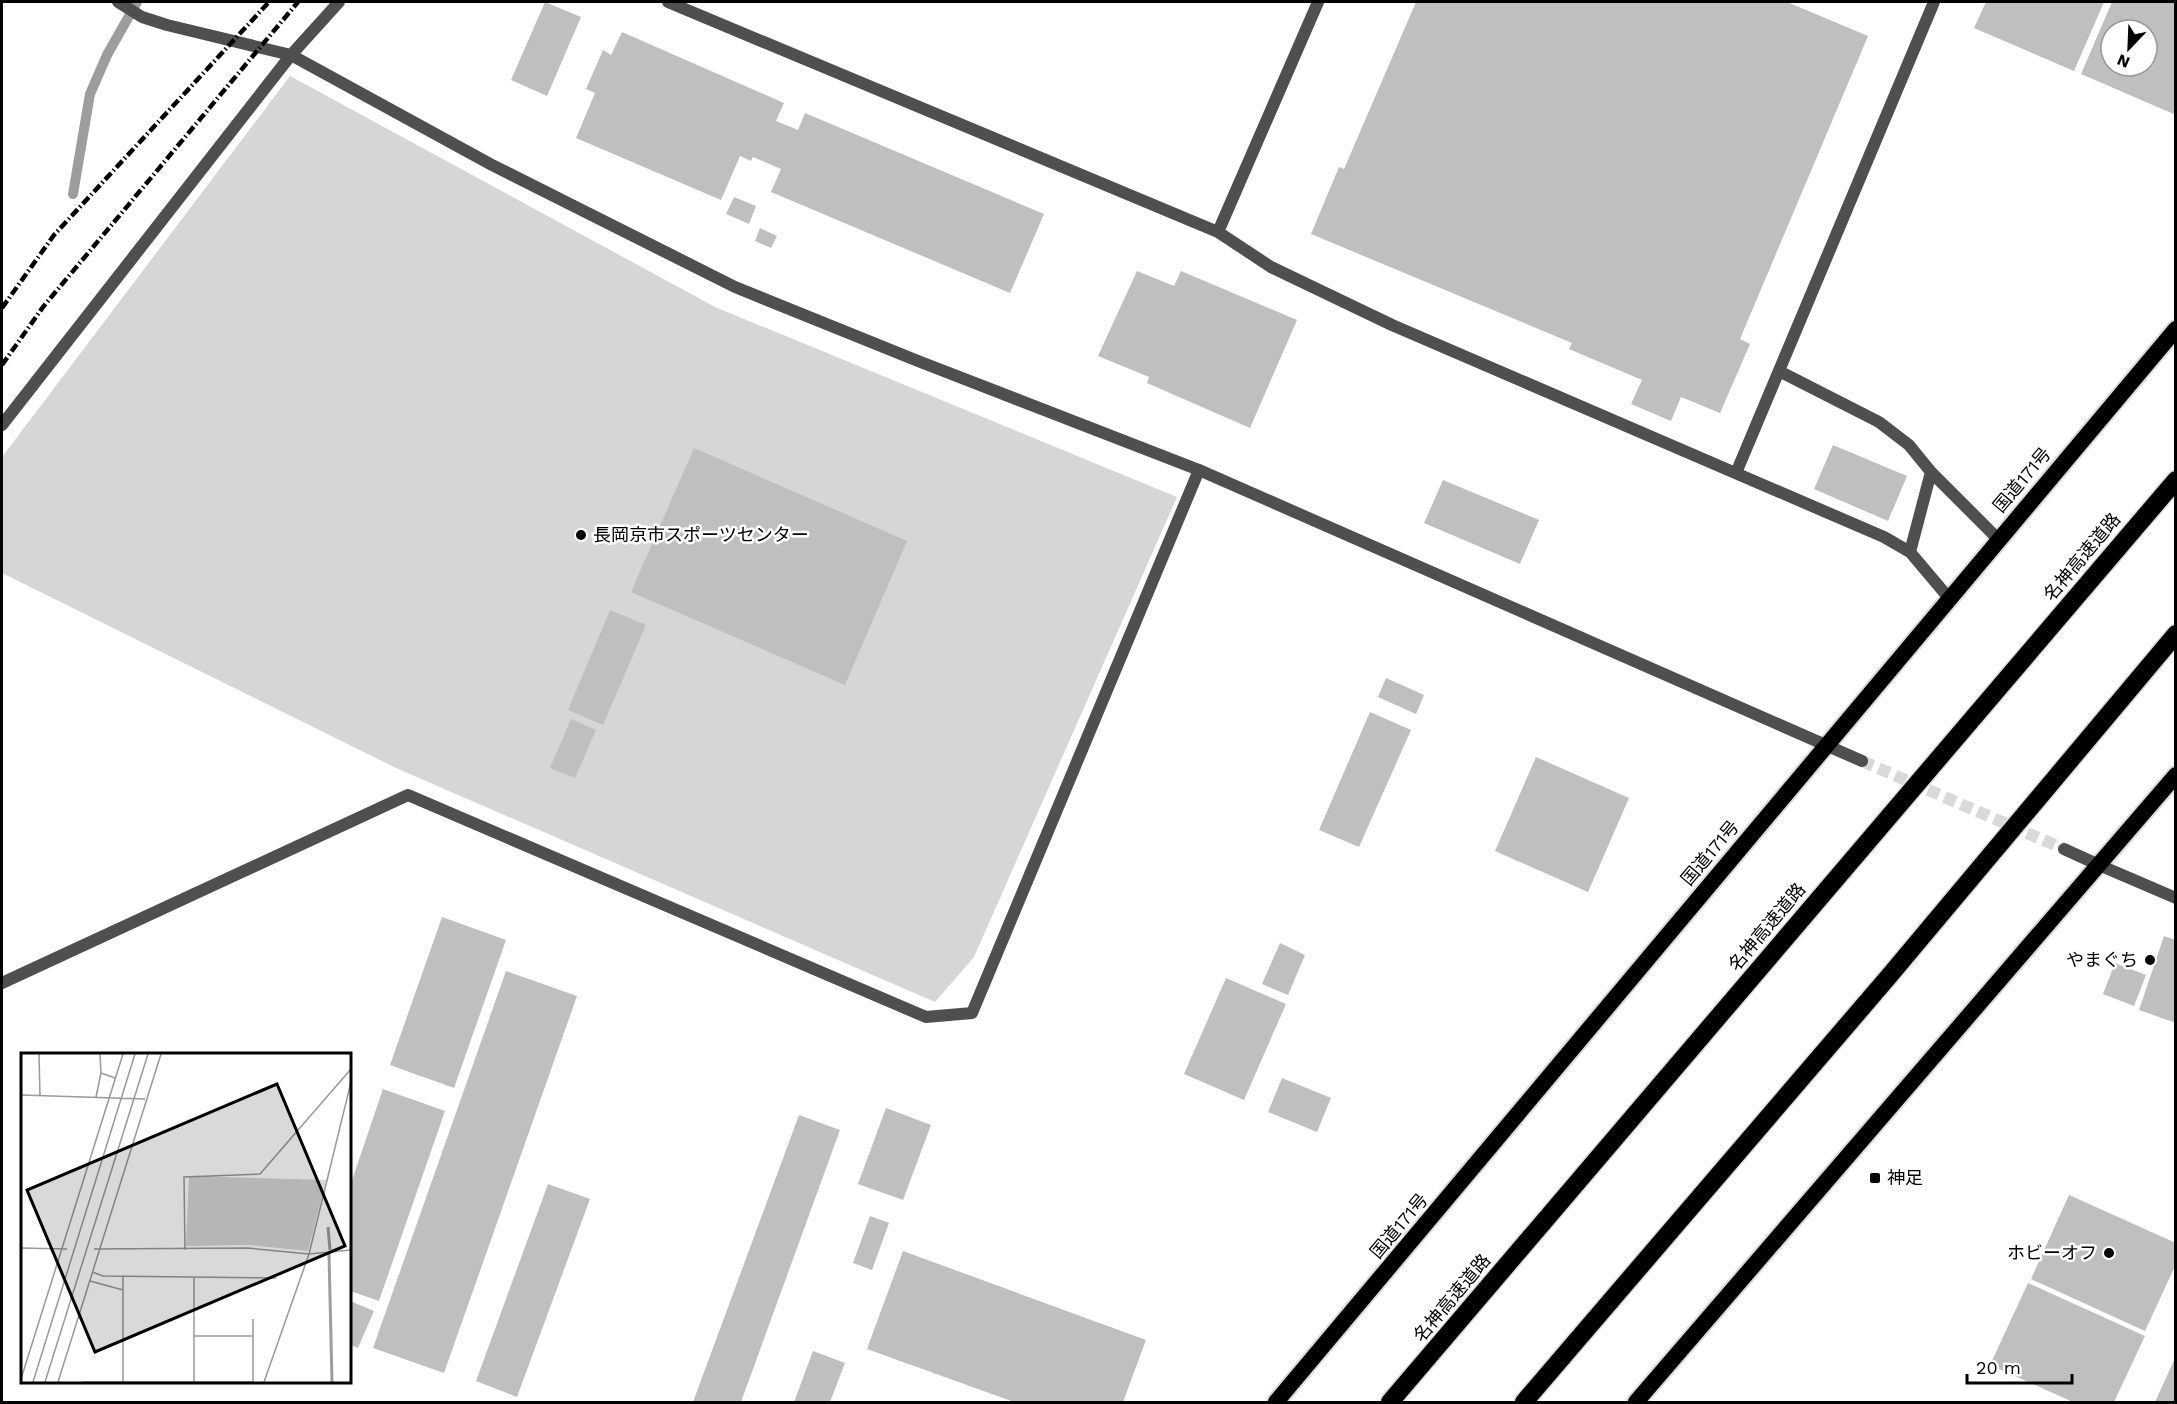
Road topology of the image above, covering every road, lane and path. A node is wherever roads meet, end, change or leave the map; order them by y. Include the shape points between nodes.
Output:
1 (121, 2) edge
2 (339, 2) edge
3 (668, 2) edge
4 (1318, 2) edge
5 (1934, 2) edge
6 (291, 55) junction
7 (1218, 232) junction
8 (2175, 329) edge
9 (1779, 371) junction
10 (2, 425) edge
11 (1199, 470) junction
12 (1931, 472) junction
13 (1736, 473) junction
14 (2175, 480) edge
15 (1997, 538) junction
16 (1910, 552) junction
17 (1948, 597) junction
18 (2175, 634) edge
19 (1825, 745) junction
20 (1863, 761) tunnel mouth
21 (2175, 775) edge
22 (2064, 849) tunnel mouth
23 (2099, 865) junction
24 (2175, 898) edge
25 (2, 983) edge
26 (1276, 1402) edge
27 (1390, 1402) edge
28 (1524, 1402) edge
29 (1636, 1402) edge

1 - 6 street via 142,17 167,25
2 - 6 street
3 - 7 street
4 - 7 street
5 - 9 street
6 - 10 street
6 - 11 street via 492,165 735,287
7 - 13 street via 1271,267 1392,325
8 - 15 highway, 国道171号
9 - 12 street via 1879,422 1910,445
9 - 13 street
11 - 19 street
11 - 25 street via 972,1012 926,1017 408,795
12 - 15 street
12 - 16 street
13 - 16 street
14 - 27 highway, 名神高速道路
15 - 17 highway, 国道171号
16 - 17 street
17 - 19 highway, 国道171号
18 - 28 highway
19 - 20 street
19 - 26 highway, 国道171号
21 - 23 highway
22 - 23 street
23 - 24 street
23 - 29 highway

